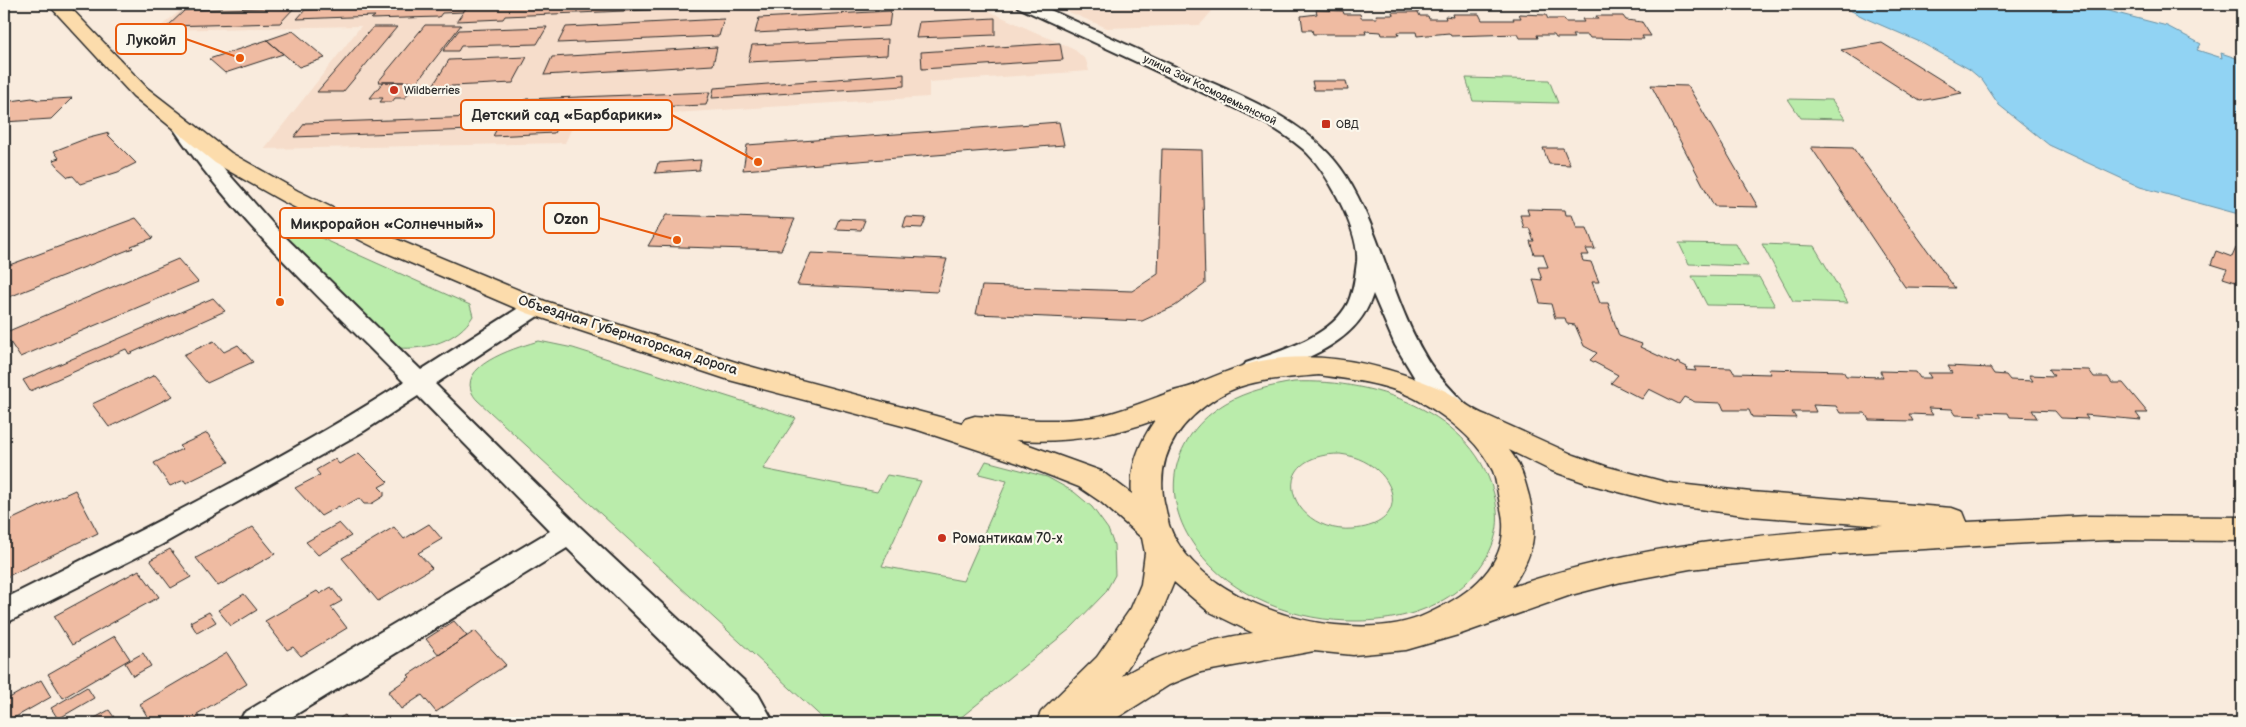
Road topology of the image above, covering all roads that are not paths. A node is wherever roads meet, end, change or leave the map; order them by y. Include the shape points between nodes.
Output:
1 (57, 4) edge
2 (1024, 4) edge
3 (182, 128) junction
4 (1368, 250) junction
5 (536, 308) junction
6 (1236, 376) junction
7 (420, 384) junction
8 (1207, 389) junction
9 (1462, 416) junction
10 (924, 421) junction
11 (2069, 529) junction
12 (2242, 530) edge
13 (569, 533) junction
14 (1157, 533) junction
15 (4, 612) edge
16 (1429, 629) junction
17 (1316, 638) junction
18 (255, 723) edge
19 (758, 723) edge
20 (1054, 723) edge
21 (1079, 723) edge

1 - 3 main road, Объездная Губернаторская дорога via 140,92
2 - 4 street, улица Зои Космодемьянской via 1244,105 1291,130 1330,167 1357,217
3 - 5 main road, Объездная Губернаторская дорога via 223,158 322,212
3 - 7 street via 248,209
4 - 6 street via 1368,277 1351,319 1334,335 1305,350
4 - 9 street via 1404,339 1425,375
5 - 7 street
5 - 10 main road, Объездная Губернаторская дорога via 739,372
6 - 8 main road
6 - 9 main road via 1267,368 1304,365 1367,371 1421,390
7 - 13 street
7 - 15 street via 355,425 151,538
8 - 10 main road via 1141,414 1082,429 1014,429
8 - 14 main road via 1183,406 1165,427 1152,450 1146,477 1148,504
9 - 11 main road via 1563,463 1669,494 1751,504
9 - 16 main road via 1492,444 1504,463 1514,485 1519,531 1513,554 1502,576 1485,597 1461,614
10 - 14 main road via 1045,460 1083,476 1112,494
11 - 12 main road
11 - 16 main road via 1863,540 1714,553 1559,585
13 - 18 street
13 - 19 street via 747,704
14 - 17 main road via 1185,573 1229,608 1263,623
14 - 20 main road via 1160,561 1156,584 1145,613 1109,667
16 - 17 main road via 1394,638 1355,641
17 - 21 main road via 1243,649 1183,664 1140,684

